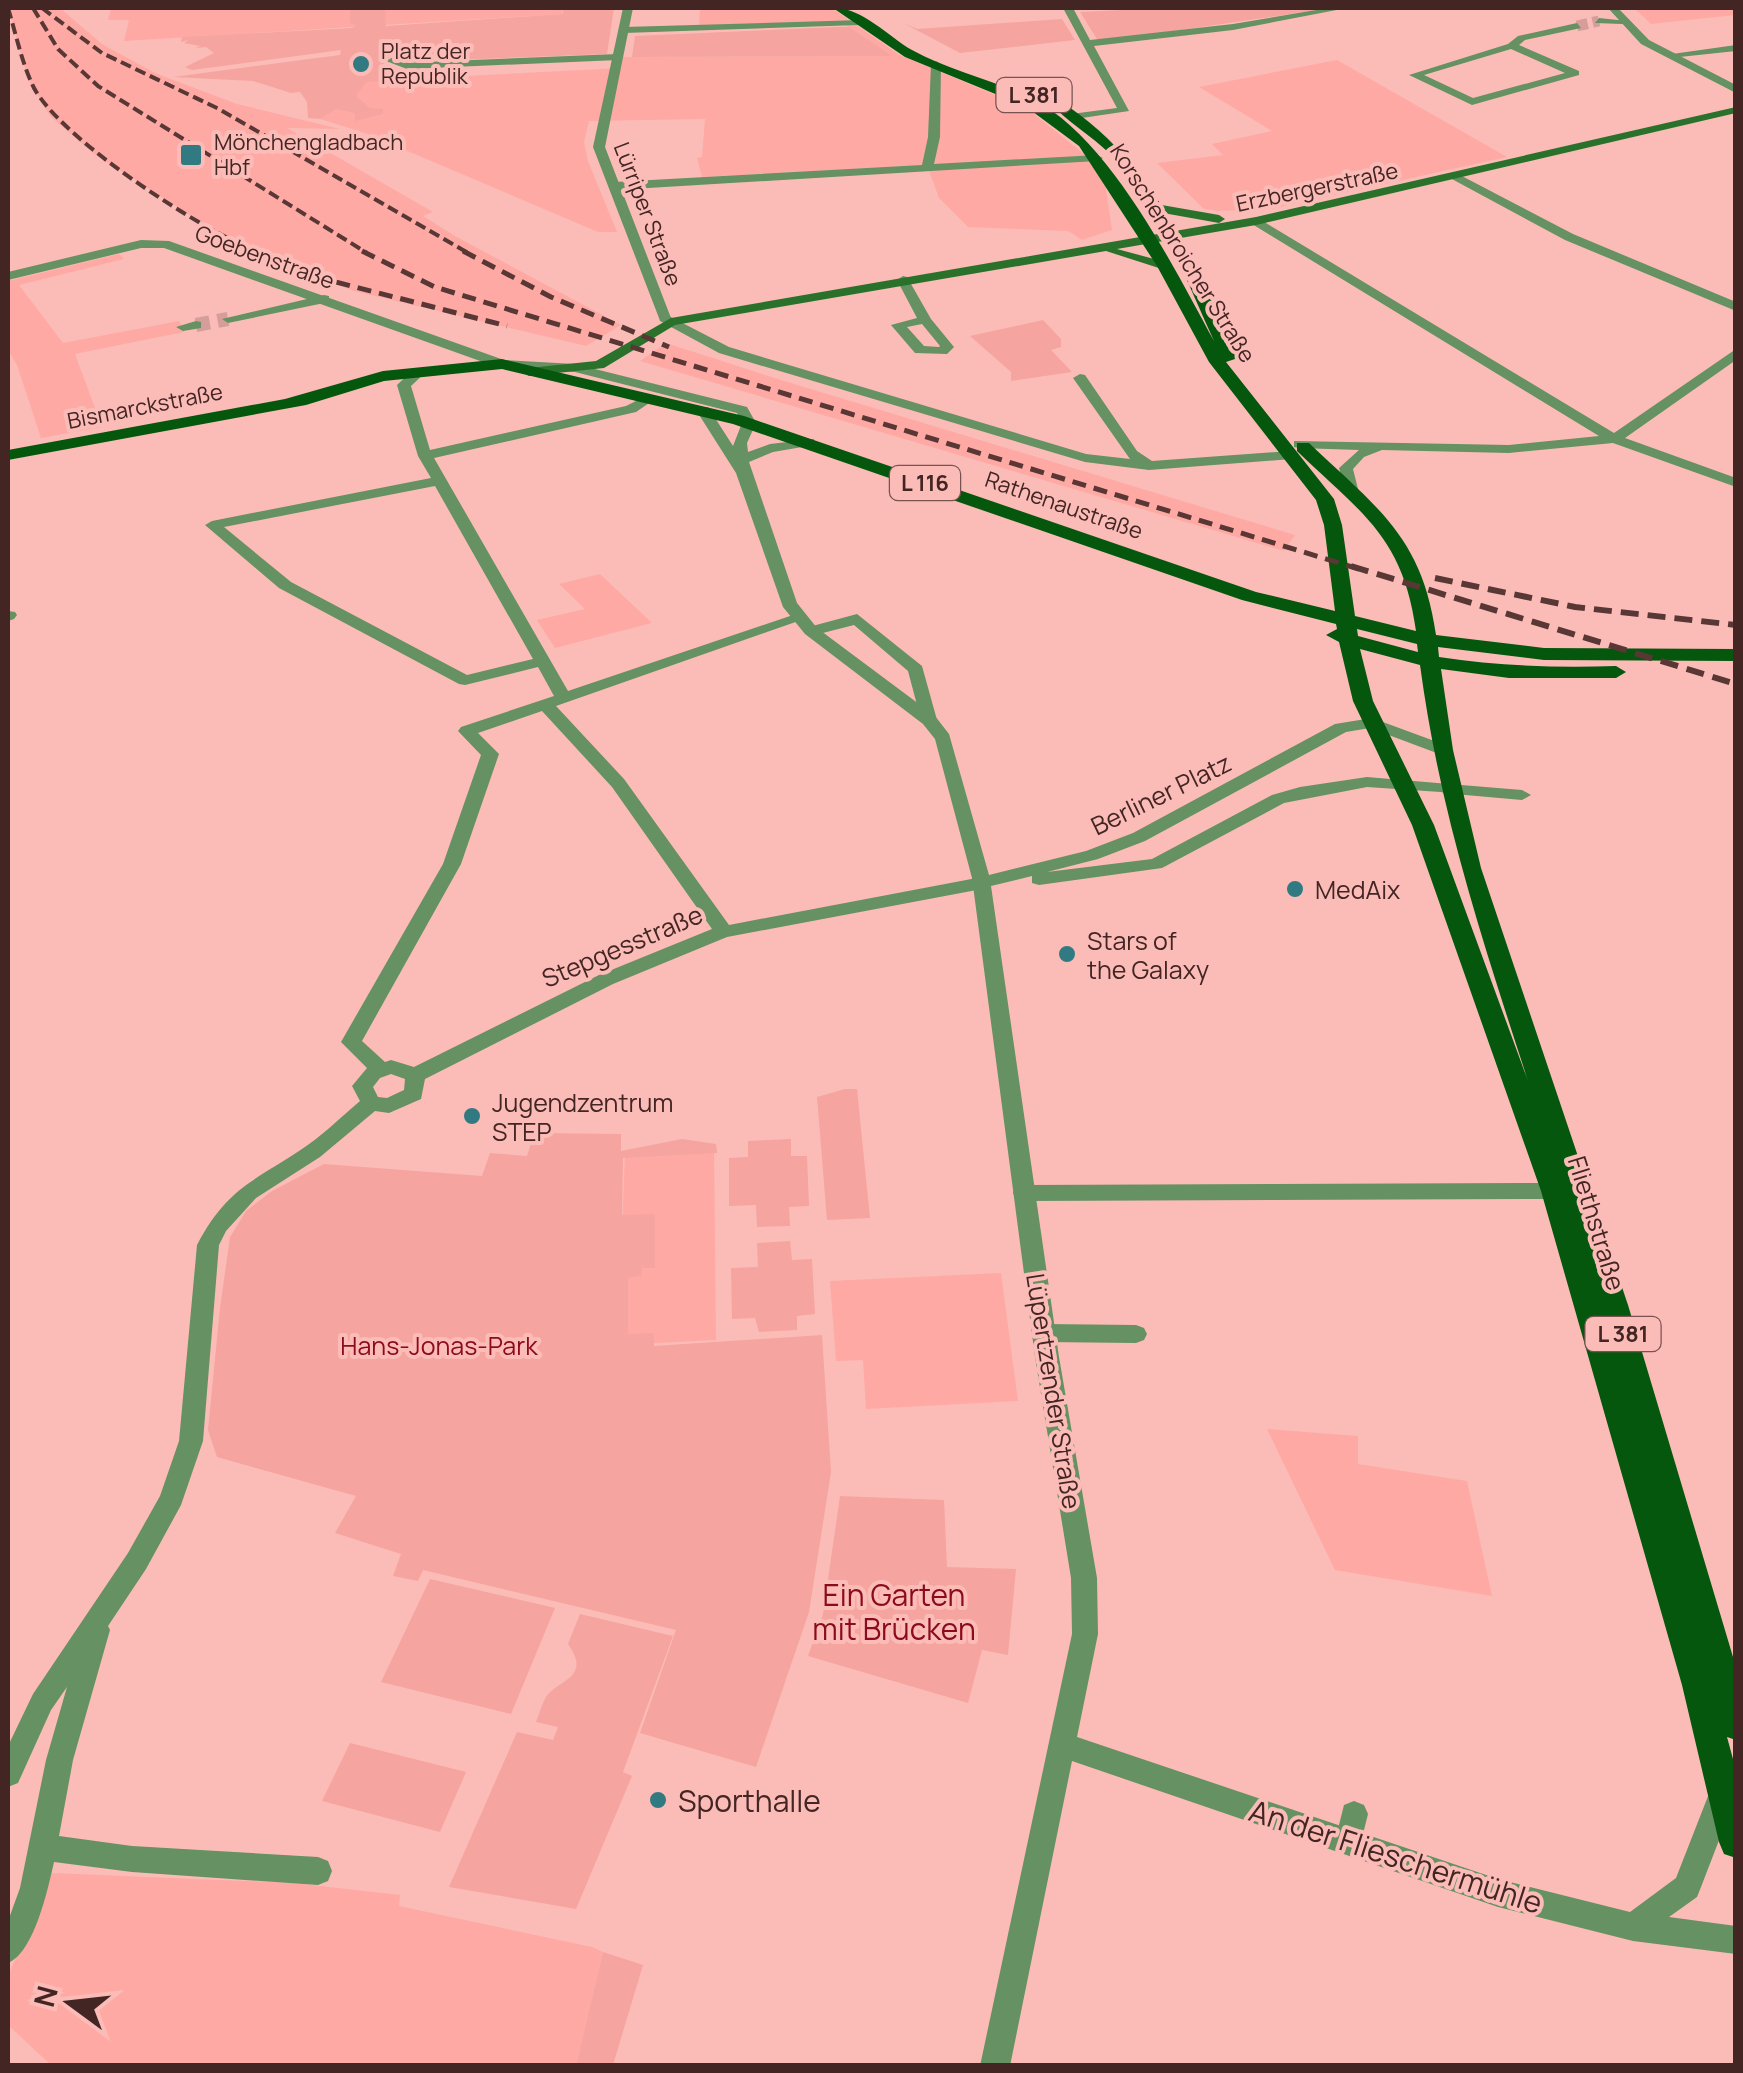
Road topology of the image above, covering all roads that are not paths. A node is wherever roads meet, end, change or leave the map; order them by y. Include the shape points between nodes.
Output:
1 (628, 8) edge
2 (840, 8) edge
3 (1068, 8) edge
4 (1342, 8) edge
5 (1612, 8) edge
6 (855, 15) edge
7 (1599, 21) tunnel mouth
8 (1622, 21) junction
9 (1577, 26) tunnel mouth
10 (624, 30) junction
11 (1090, 43) junction
12 (1512, 46) junction
13 (1736, 48) edge
14 (618, 56) junction
15 (1670, 56) junction
16 (420, 62) dead end
17 (936, 72) junction
18 (1736, 90) edge
19 (1736, 110) edge
20 (1124, 111) junction
21 (1075, 116) junction
22 (1098, 130) junction
23 (1097, 158) junction
24 (927, 170) junction
25 (1454, 176) junction
26 (615, 186) junction
27 (1156, 208) junction
28 (1129, 209) junction
29 (1256, 221) junction
30 (1171, 236) junction
31 (1148, 240) junction
32 (1095, 248) junction
33 (1165, 266) junction
34 (8, 276) edge
35 (903, 280) junction
36 (324, 299) junction
37 (1736, 307) edge
38 (228, 319) tunnel mouth
39 (668, 320) junction
40 (925, 320) dead end
41 (442, 341) junction
42 (1736, 352) edge
43 (620, 356) junction
44 (502, 364) junction
45 (574, 368) junction
46 (424, 370) junction
47 (529, 372) junction
48 (1080, 378) dead end
49 (631, 381) junction
50 (404, 385) junction
51 (648, 400) junction
52 (292, 402) junction
53 (703, 410) junction
54 (749, 423) junction
55 (1614, 440) junction
56 (809, 442) junction
57 (1426, 448) junction
58 (1295, 449) junction
59 (8, 455) edge
60 (425, 456) junction
61 (742, 466) junction
62 (1149, 466) junction
63 (439, 481) junction
64 (1736, 483) edge
65 (1352, 493) junction
66 (1342, 592) junction
67 (805, 624) junction
68 (1346, 630) junction
69 (1383, 640) junction
70 (1426, 640) junction
71 (1736, 655) edge
72 (545, 662) junction
73 (1430, 664) junction
74 (1736, 665) edge
75 (1432, 689) junction
76 (564, 698) junction
77 (546, 705) junction
78 (929, 720) junction
79 (1372, 723) junction
80 (1442, 750) junction
81 (1403, 782) junction
82 (1449, 789) junction
83 (1522, 795) dead end
84 (982, 883) junction
85 (724, 932) junction
86 (381, 1070) junction
87 (415, 1075) junction
88 (371, 1103) junction
89 (1554, 1191) junction
90 (1024, 1193) junction
91 (1044, 1333) junction
92 (1136, 1334) dead end
93 (101, 1615) junction
94 (1736, 1725) edge
95 (1063, 1746) junction
96 (8, 1774) edge
97 (1722, 1793) junction
98 (1736, 1842) edge
99 (45, 1848) junction
100 (318, 1871) dead end
101 (1633, 1927) junction
102 (1736, 1940) edge
103 (8, 1950) edge
104 (995, 2066) edge

1 - 10 street, Lürriper Straße
2 - 6 main road, Korschenbroicher Straße / L 381
3 - 11 street
4 - 11 street
5 - 8 street
6 - 10 street
6 - 17 main road, Korschenbroicher Straße / L 381
6 - 21 main road, Korschenbroicher Straße / L 381
7 - 8 street
8 - 15 street
9 - 12 street
10 - 14 street, Lürriper Straße
11 - 20 street
12 - 12 street via 1576,73 1472,102 1414,74
13 - 15 street
14 - 16 street
14 - 26 street, Lürriper Straße via 599,136
15 - 18 street
17 - 23 main road, Korschenbroicher Straße / L 381 via 1030,103
17 - 24 street
19 - 25 main road, Erzbergerstraße
20 - 21 street
20 - 22 street
21 - 22 main road, Korschenbroicher Straße / L 381
22 - 27 main road, Korschenbroicher Straße / L 381
23 - 24 street
23 - 28 main road, Korschenbroicher Straße / L 381
24 - 26 street
25 - 29 main road, Erzbergerstraße
25 - 37 street via 1569,237
26 - 39 street, Lürriper Straße
27 - 29 main road
27 - 30 main road, Korschenbroicher Straße / L 381
28 - 31 main road, Korschenbroicher Straße / L 381
28 - 32 main road via 1116,237
29 - 30 main road, Erzbergerstraße
29 - 55 street
30 - 31 main road, Erzbergerstraße
30 - 58 main road, Korschenbroicher Straße / L 381 via 1230,359
31 - 32 main road, Erzbergerstraße
31 - 33 main road, Korschenbroicher Straße / L 381
32 - 33 main road
32 - 35 main road, Erzbergerstraße
33 - 58 main road, Korschenbroicher Straße / L 381 via 1210,352
34 - 36 street, Goebenstraße via 165,244
35 - 39 main road, Erzbergerstraße
35 - 40 street
36 - 38 street
36 - 41 street, Goebenstraße
39 - 43 main road, Erzbergerstraße
39 - 44 main road, Erzbergerstraße via 594,360
39 - 62 street via 724,350 1028,441 1123,466
41 - 44 street, Goebenstraße
41 - 46 street via 443,356
42 - 55 street
43 - 45 main road, Erzbergerstraße
43 - 49 street
44 - 45 street, Rathenaustraße
44 - 46 main road, Bismarckstraße / L 116
44 - 47 main road, Rathenaustraße / L 116
45 - 47 main road, Erzbergerstraße
45 - 49 street, Rathenaustraße
46 - 50 street
46 - 52 main road, Bismarckstraße / L 116
47 - 50 main road, Bismarckstraße / L 116
47 - 51 main road, Rathenaustraße / L 116
48 - 62 street via 1132,454
49 - 54 street, Rathenaustraße via 736,407
50 - 52 main road, Bismarckstraße / L 116
50 - 60 street
51 - 53 main road, Rathenaustraße / L 116
51 - 60 street via 631,410
52 - 59 main road, Bismarckstraße / L 116
53 - 54 main road, Rathenaustraße / L 116
53 - 61 street
54 - 56 main road, Rathenaustraße / L 116
54 - 61 street, Lüpertzender Straße via 741,439
55 - 57 street via 1559,448
55 - 64 street
56 - 61 street via 770,448
56 - 68 main road, Rathenaustraße / L 116 via 1250,596 1296,621
57 - 58 street
57 - 65 street via 1359,454 1346,468
58 - 62 street
58 - 65 main road, Korschenbroicher Straße / L 381
58 - 66 main road, Korschenbroicher Straße / L 381 via 1330,512
60 - 63 street
61 - 67 street, Lüpertzender Straße via 779,578
63 - 72 street
63 - 72 street via 212,525 285,585 470,682
65 - 70 main road, Korschenbroicher Straße / L 381 via 1403,548
66 - 68 main road, Korschenbroicher Straße / L 381
66 - 69 main road
67 - 76 street
67 - 78 street, Lüpertzender Straße
67 - 78 street, Lüpertzender Straße via 857,619 916,670
68 - 69 main road, Rathenaustraße / L 116
68 - 79 main road, Fliethstraße / L 381
69 - 70 main road, Rathenaustraße / L 116
69 - 73 main road, Rathenaustraße / L 116
69 - 75 main road
70 - 71 main road, L 116 via 1580,656
70 - 73 main road, Korschenbroicher Straße / L 381
72 - 76 street
73 - 74 main road, L 116 via 1540,674
73 - 75 main road, Fliethstraße / L 381
75 - 80 main road, Fliethstraße / L 381
76 - 77 street
77 - 85 street via 618,782
77 - 86 street via 468,731 490,754 452,864 350,1042
78 - 84 street, Lüpertzender Straße via 948,751
79 - 80 street
79 - 81 main road, Fliethstraße / L 381
79 - 84 street, Berliner Platz via 1334,732 1092,856
80 - 82 main road, Fliethstraße / L 381
81 - 82 street, Berliner Platz
81 - 84 street, Berliner Platz via 1346,784 1278,798 1156,864
81 - 89 main road, Fliethstraße / L 381
82 - 83 street, Berliner Platz
82 - 94 main road, Fliethstraße / L 381 via 1494,947 1639,1386
84 - 85 street, Stepgesstraße
84 - 90 street, Lüpertzender Straße
85 - 87 street, Stepgesstraße via 591,985
86 - 87 street
86 - 88 street via 362,1086
87 - 88 street via 418,1088 408,1100
88 - 93 street via 306,1157 249,1188 219,1221 208,1245 191,1441 172,1498
89 - 90 street
89 - 97 main road, Fliethstraße / L 381 via 1698,1685
90 - 91 street, Lüpertzender Straße
91 - 92 street
91 - 95 street, Lüpertzender Straße via 1084,1578 1085,1634
93 - 96 street via 42,1702
93 - 99 street via 55,1778
95 - 101 street, An der Flieschermühle via 1352,1828 1498,1893
95 - 104 street, Lüpertzender Straße
97 - 98 main road, Fliethstraße / L 381
97 - 101 street via 1687,1886
99 - 100 street
99 - 103 street
101 - 102 street, An der Flieschermühle

